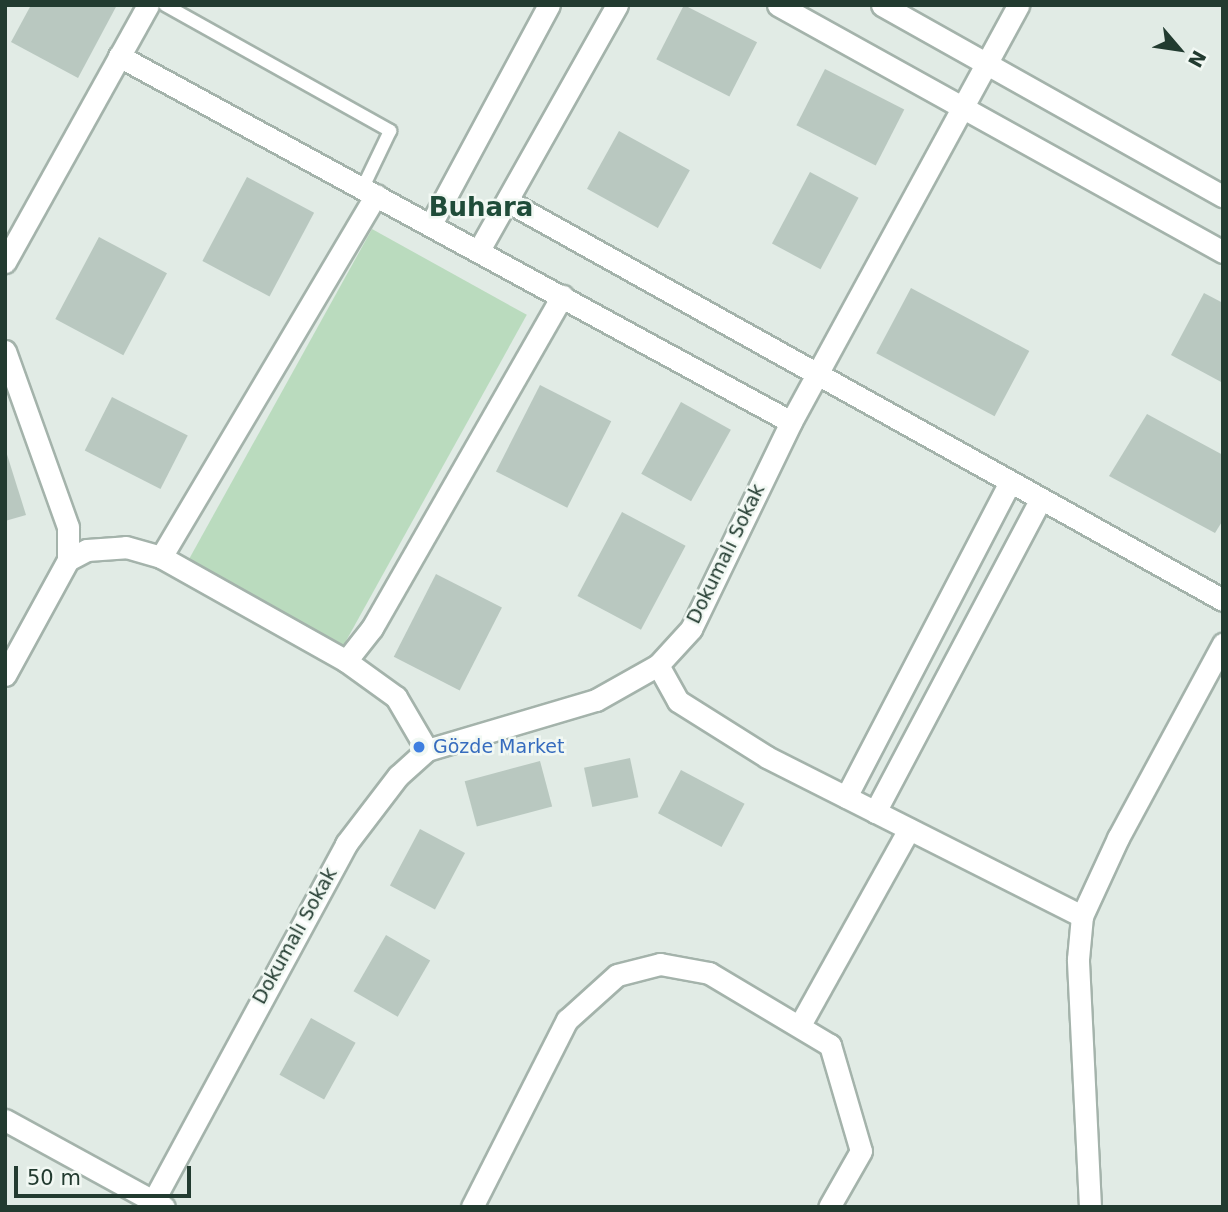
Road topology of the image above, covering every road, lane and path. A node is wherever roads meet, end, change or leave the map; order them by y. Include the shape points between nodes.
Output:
1 (148, 5) edge
2 (165, 5) edge
3 (549, 5) edge
4 (617, 5) edge
5 (778, 5) edge
6 (882, 5) edge
7 (1018, 5) edge
8 (119, 56) junction
9 (985, 63) junction
10 (962, 107) junction
11 (369, 191) junction
12 (1223, 196) edge
13 (507, 201) junction
14 (431, 225) junction
15 (479, 250) junction
16 (1223, 252) edge
17 (5, 262) edge
18 (562, 296) junction
19 (5, 351) edge
20 (818, 374) junction
21 (791, 422) junction
22 (1010, 482) junction
23 (1041, 499) junction
24 (161, 557) junction
25 (68, 561) junction
26 (1223, 600) edge
27 (1223, 644) edge
28 (346, 661) junction
29 (658, 665) junction
30 (5, 675) edge
31 (426, 750) junction
32 (846, 797) junction
33 (875, 812) junction
34 (909, 829) junction
35 (1082, 916) junction
36 (800, 1025) junction
37 (5, 1120) edge
38 (156, 1205) edge
39 (472, 1207) edge
40 (829, 1207) edge
41 (1090, 1207) edge

1 - 8 street
2 - 11 lane via 390,131
3 - 14 street
4 - 13 street
5 - 10 street
6 - 9 street
7 - 9 street, Dokumalı Sokak
8 - 11 street
8 - 17 street
9 - 10 street, Dokumalı Sokak
9 - 12 street
10 - 16 street
10 - 20 street, Dokumalı Sokak
11 - 14 street
11 - 24 street
13 - 15 street
13 - 20 street
14 - 15 street
15 - 18 street
18 - 21 street
18 - 28 street via 372,628
19 - 25 street via 68,527
20 - 21 street, Dokumalı Sokak
20 - 22 street
21 - 29 street, Dokumalı Sokak via 691,629
22 - 23 street
22 - 32 street
23 - 26 street
23 - 33 street
24 - 25 street via 126,547 87,550
24 - 28 street
25 - 30 street
27 - 35 street via 1118,838
28 - 31 street via 396,697
29 - 31 street, Dokumalı Sokak via 596,700
29 - 32 street via 678,701 767,757
31 - 38 street, Dokumalı Sokak via 398,776 346,844
32 - 33 street
33 - 34 street
34 - 35 street
34 - 36 street
35 - 41 street via 1078,960
36 - 39 street via 709,973 660,964 617,975 567,1020
36 - 40 street via 830,1045 861,1151
37 - 38 street

